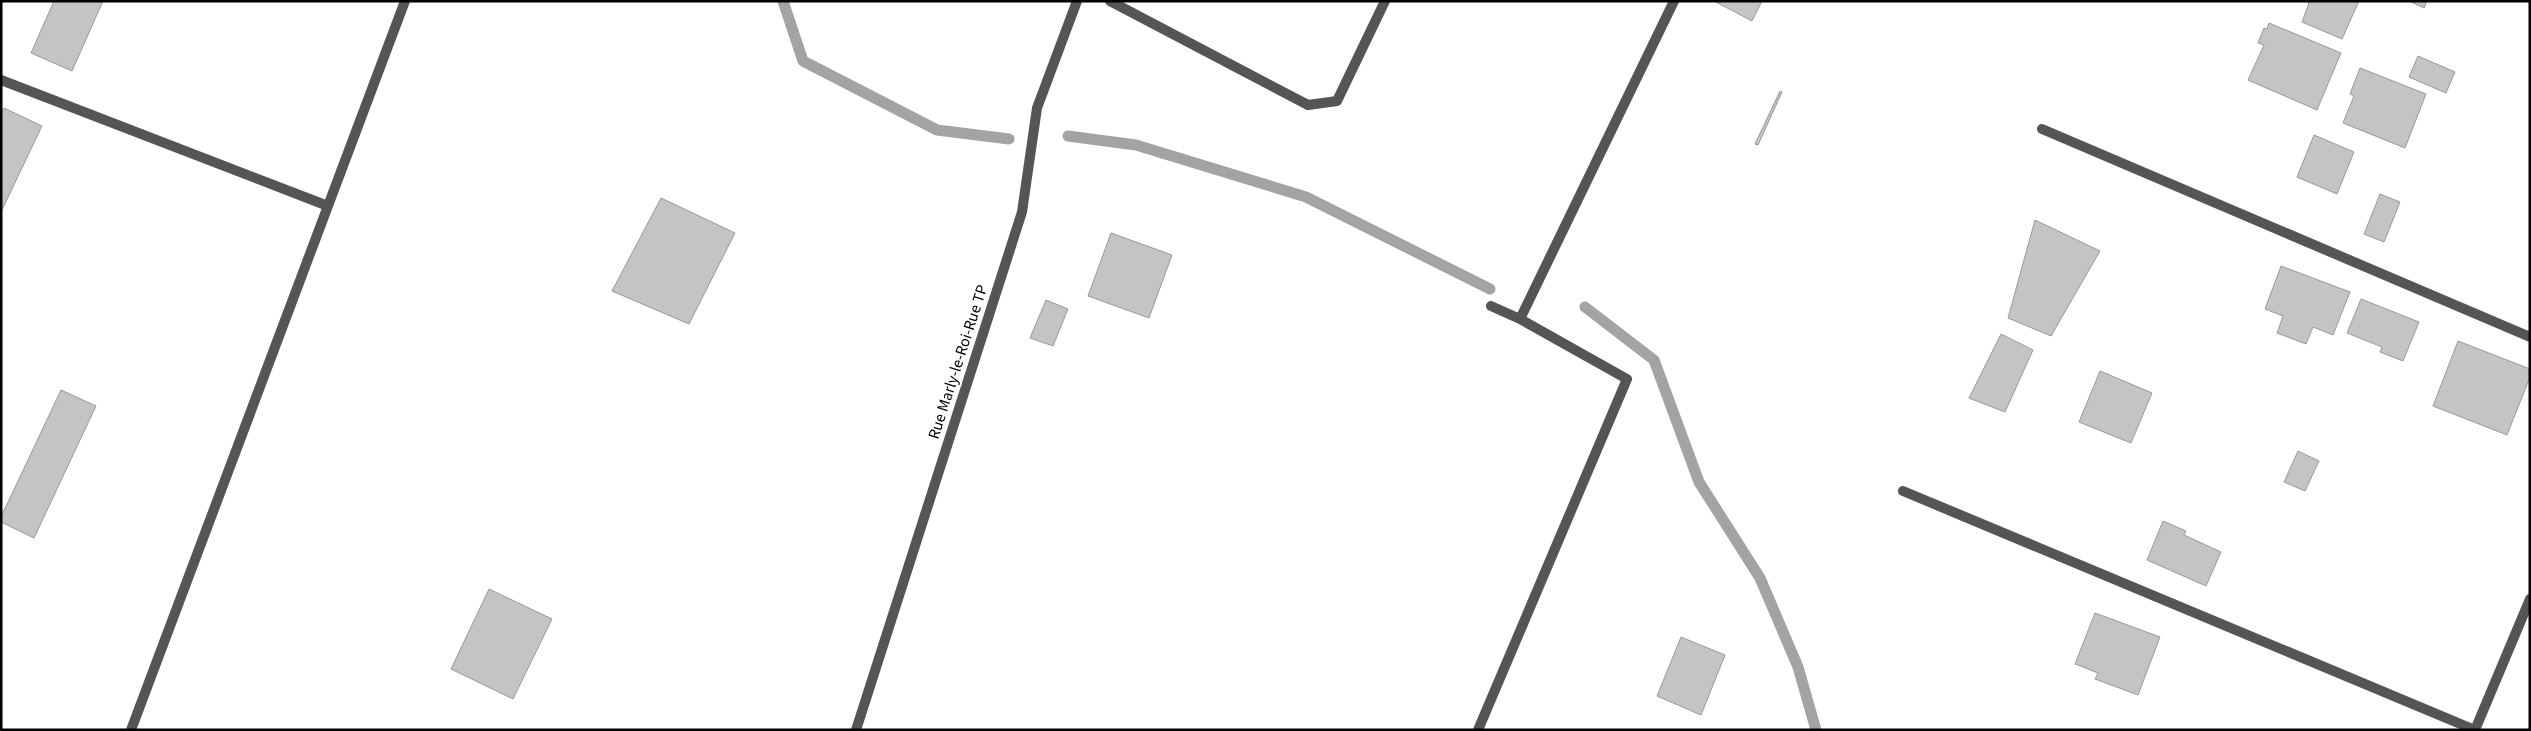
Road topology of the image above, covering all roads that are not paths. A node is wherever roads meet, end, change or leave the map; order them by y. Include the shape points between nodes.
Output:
1 (405, 1) edge
2 (1077, 1) edge
3 (1110, 1) edge
4 (1385, 1) edge
5 (1674, 1) edge
6 (1, 80) edge
7 (2042, 129) dead end
8 (328, 206) junction
9 (1491, 306) dead end
10 (1520, 319) junction
11 (2530, 337) edge
12 (1902, 491) dead end
13 (2530, 599) edge
14 (131, 730) edge
15 (856, 730) edge
16 (1478, 730) edge
17 (2475, 730) edge

1 - 8 street
2 - 15 street, Rue Marly-le-Roi-Rue TP via 1037,108 1022,212
3 - 4 street via 1308,105 1337,101
5 - 10 street
6 - 8 street
7 - 11 street
8 - 14 street
9 - 10 street
10 - 16 street via 1627,379
12 - 17 street
13 - 17 street

